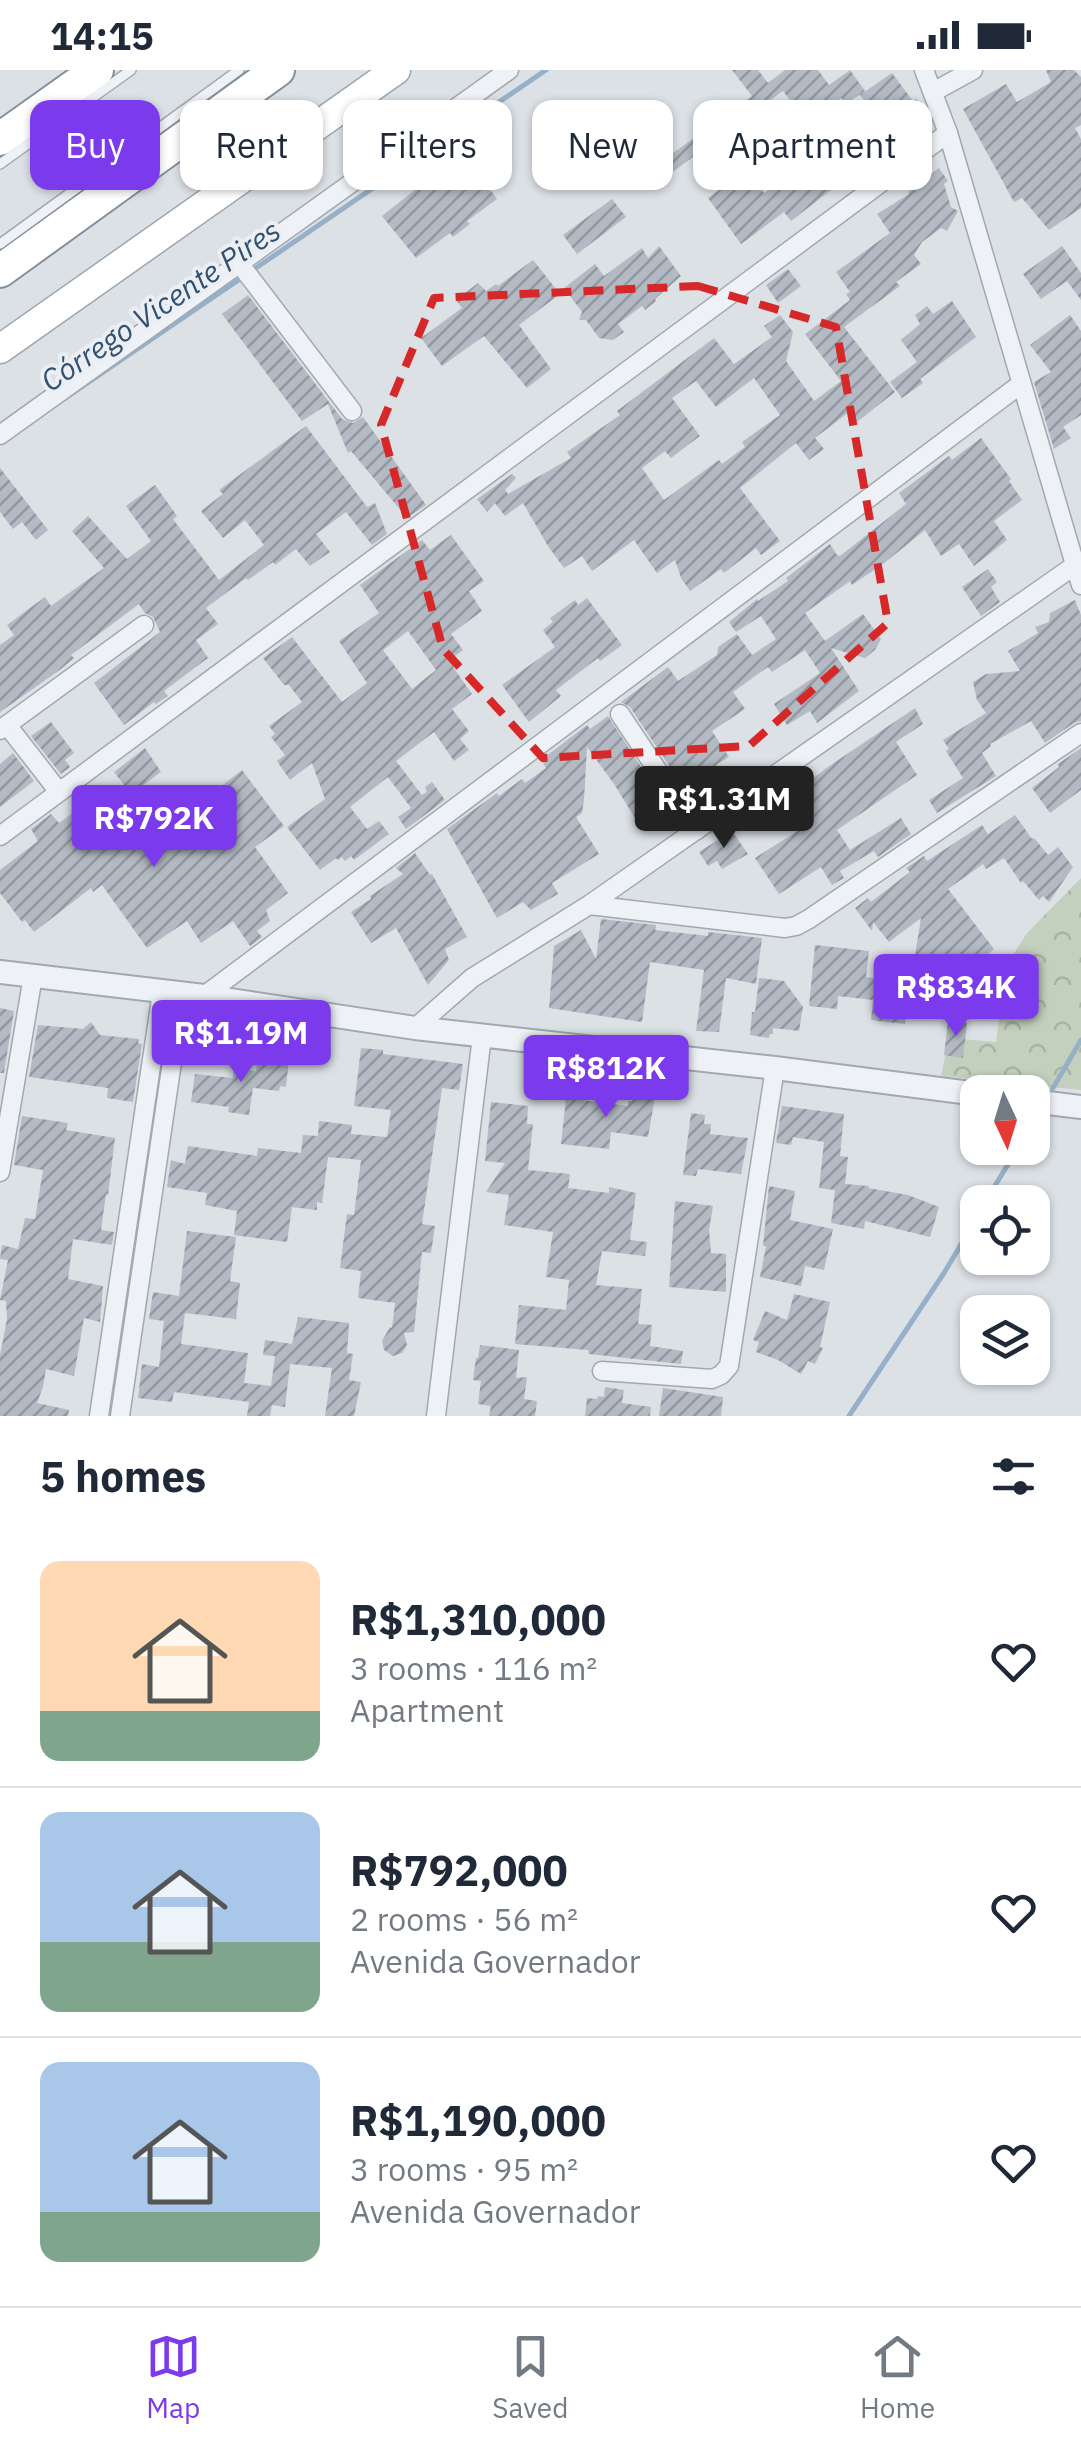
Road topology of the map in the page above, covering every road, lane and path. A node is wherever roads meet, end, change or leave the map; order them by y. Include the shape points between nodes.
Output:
1 (97, 70) edge
2 (131, 70) edge
3 (239, 70) edge
4 (278, 70) edge
5 (396, 70) edge
6 (509, 70) edge
7 (924, 70) edge
8 (973, 70) edge
9 (933, 92) junction
10 (948, 133) junction
11 (0, 139) edge
12 (0, 164) edge
13 (0, 244) edge
14 (240, 263) junction
15 (0, 271) edge
16 (0, 349) edge
17 (1021, 384) junction
18 (352, 411) dead end
19 (0, 434) edge
20 (1078, 563) edge
21 (1081, 585) edge
22 (144, 624) dead end
23 (620, 714) dead end
24 (4, 728) edge
25 (1081, 733) edge
26 (59, 792) junction
27 (697, 830) junction
28 (0, 836) edge
29 (589, 906) junction
30 (0, 972) edge
31 (33, 976) junction
32 (183, 994) junction
33 (415, 1028) junction
34 (482, 1036) junction
35 (775, 1068) junction
36 (960, 1092) edge
37 (1050, 1103) edge
38 (1081, 1107) edge
39 (0, 1172) edge
40 (602, 1372) dead end
41 (99, 1416) edge
42 (120, 1416) edge
43 (436, 1416) edge

1 - 11 highway
2 - 12 lane
3 - 13 lane
4 - 15 highway
5 - 16 main road
6 - 14 street
7 - 9 street
8 - 9 street
9 - 10 street
10 - 17 street
10 - 26 street
14 - 18 street
14 - 19 street
17 - 20 street
17 - 32 street
20 - 21 street
20 - 27 street
22 - 24 street
23 - 27 street
24 - 26 street
25 - 29 street via 796,926
26 - 28 street
27 - 29 street
29 - 33 street via 472,978
30 - 31 street
31 - 32 street
31 - 39 street
32 - 33 street
32 - 41 street
32 - 42 street
33 - 34 street
34 - 35 street
34 - 43 street
35 - 36 street
35 - 40 street via 729,1366 712,1379
37 - 38 street

